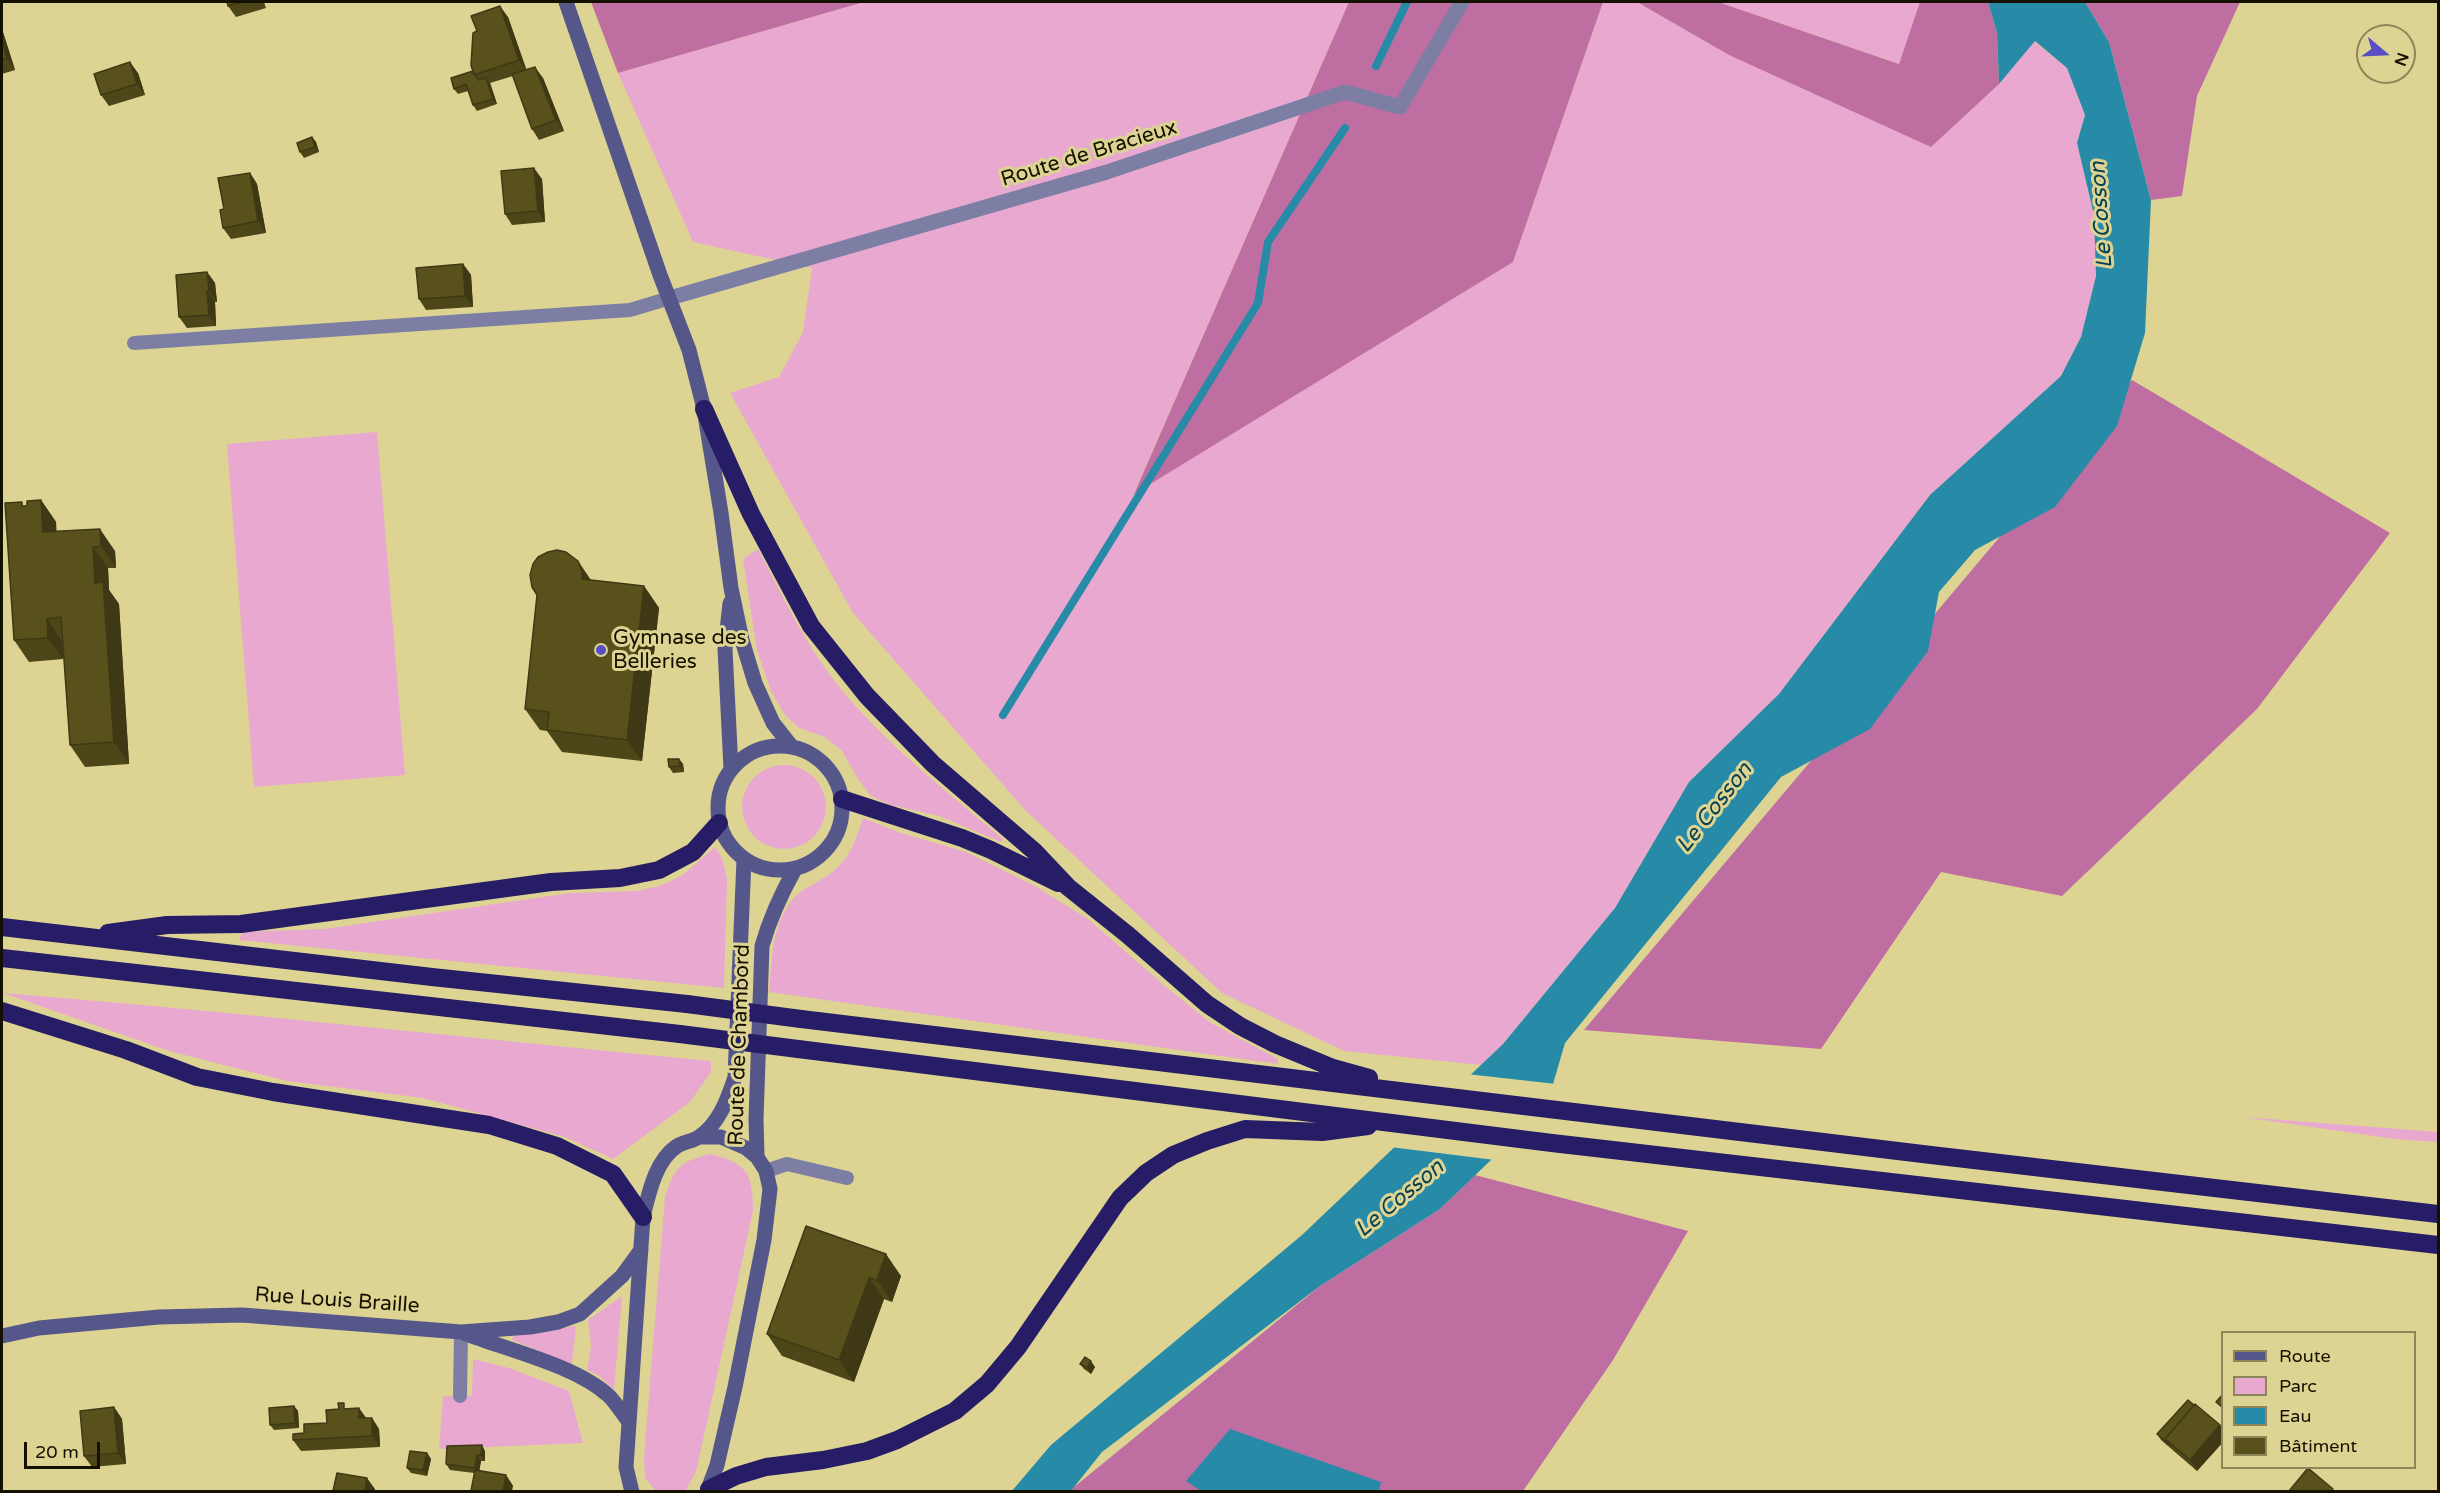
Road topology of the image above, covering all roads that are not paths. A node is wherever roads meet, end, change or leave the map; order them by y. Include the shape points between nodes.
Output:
1 (566, 2) edge
2 (1462, 2) edge
3 (670, 298) junction
4 (134, 343) dead end
5 (704, 409) junction
6 (731, 588) junction
7 (792, 747) junction
8 (732, 769) junction
9 (842, 799) junction
10 (719, 823) junction
11 (744, 860) junction
12 (795, 869) junction
13 (1068, 887) junction
14 (2, 927) edge
15 (83, 937) junction
16 (2, 958) edge
17 (2, 1011) edge
18 (1419, 1093) junction
19 (1393, 1123) junction
20 (700, 1137) junction
21 (757, 1157) junction
22 (766, 1171) junction
23 (847, 1178) dead end
24 (2439, 1214) edge
25 (643, 1217) junction
26 (2439, 1245) edge
27 (641, 1250) junction
28 (461, 1332) junction
29 (2, 1336) edge
30 (460, 1396) dead end
31 (629, 1422) junction
32 (708, 1490) edge
33 (632, 1491) edge

1 - 3 main road
2 - 3 street, Route de Bracieux via 1400,107 1345,92 1107,172
3 - 4 lane via 630,310
3 - 5 main road
5 - 6 main road
5 - 13 highway via 752,514 811,626 867,696 933,764 1034,851
6 - 7 main road via 755,683 773,723
6 - 8 main road via 725,649
7 - 8 main road via 759,749
7 - 9 main road via 810,753 825,765
8 - 10 main road via 722,785
9 - 12 main road via 839,826 826,850
9 - 13 highway via 962,838
10 - 11 main road
10 - 15 highway via 693,852 658,870 620,878 551,882 241,924 167,925
11 - 12 main road via 760,868
11 - 20 main road via 735,1077 715,1121
12 - 21 main road, Route de Chambord via 777,903 762,946
13 - 18 highway via 1207,1005 1240,1026 1333,1068
14 - 15 highway
15 - 18 highway, bridge via 687,1004
16 - 19 highway, bridge via 680,1034
17 - 25 highway via 198,1077 489,1125 557,1146 613,1174
18 - 24 highway
19 - 26 highway
19 - 32 highway via 1322,1132 1245,1129 1173,1155 1146,1173 1120,1198 1018,1347 987,1384 955,1411 867,1451 766,1467
20 - 21 main road via 721,1137
20 - 25 main road via 677,1146 663,1163 651,1184
21 - 22 main road
22 - 23 lane via 787,1164
22 - 32 main road via 770,1189 764,1240 732,1398
25 - 27 main road
27 - 28 main road, Rue Louis Braille via 606,1293 580,1314 530,1327
27 - 31 main road
28 - 29 main road, Rue Louis Braille via 242,1315 159,1317 39,1328
28 - 30 lane
28 - 31 main road via 589,1381 610,1397
31 - 33 main road via 626,1467

